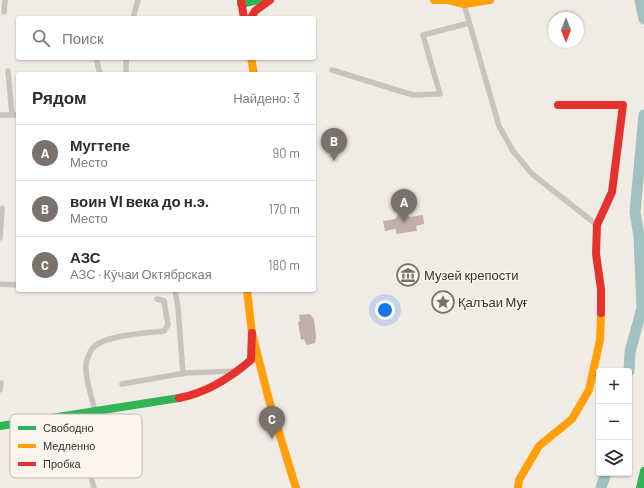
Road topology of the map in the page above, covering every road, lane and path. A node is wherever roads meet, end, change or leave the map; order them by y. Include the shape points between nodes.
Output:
1 (5, 0) edge
2 (138, 0) edge
3 (259, 0) edge
4 (270, 0) edge
5 (434, 0) edge
6 (448, 0) edge
7 (490, 0) edge
8 (241, 2) edge
9 (464, 4) junction
10 (4, 12) dead end
11 (134, 16) edge
12 (244, 16) edge
13 (253, 16) edge
14 (469, 23) junction
15 (126, 60) edge
16 (252, 60) edge
17 (97, 62) dead end
18 (332, 70) dead end
19 (8, 72) dead end
20 (100, 72) edge
21 (126, 72) edge
22 (254, 72) edge
23 (558, 105) dead end
24 (0, 115) edge
25 (15, 115) edge
26 (2, 208) dead end
27 (598, 225) junction
28 (0, 238) edge
29 (0, 284) edge
30 (16, 285) edge
31 (175, 292) edge
32 (246, 292) edge
33 (157, 299) dead end
34 (252, 333) junction
35 (240, 370) junction
36 (183, 374) junction
37 (0, 383) edge
38 (122, 384) dead end
39 (0, 390) edge
40 (95, 411) junction
41 (74, 414) edge
42 (10, 424) edge
43 (0, 426) edge
44 (644, 471) edge
45 (91, 478) edge
46 (94, 488) edge
47 (296, 488) edge
48 (518, 488) edge
49 (640, 488) edge

1 - 10 street
2 - 11 street
3 - 8 street
4 - 13 street
5 - 6 street
6 - 9 street
7 - 9 street
8 - 12 street
9 - 14 street
14 - 18 street via 423,35 440,94 413,95
14 - 27 street via 499,126 514,151 532,174
15 - 21 street
16 - 22 street
17 - 20 street
19 - 25 street
23 - 27 street via 623,106 612,192
24 - 25 street
26 - 28 street
27 - 48 street via 596,254 601,289 600,340 589,390 572,419 539,446 519,480
29 - 30 street
31 - 36 street
32 - 34 street
33 - 40 street via 164,301 168,325 164,331 113,338 94,346 86,367
34 - 35 street via 251,360
34 - 47 street
35 - 36 street
35 - 40 street via 218,385 194,394
36 - 38 street
37 - 39 street
40 - 41 street
42 - 43 street
44 - 49 street
45 - 46 street

